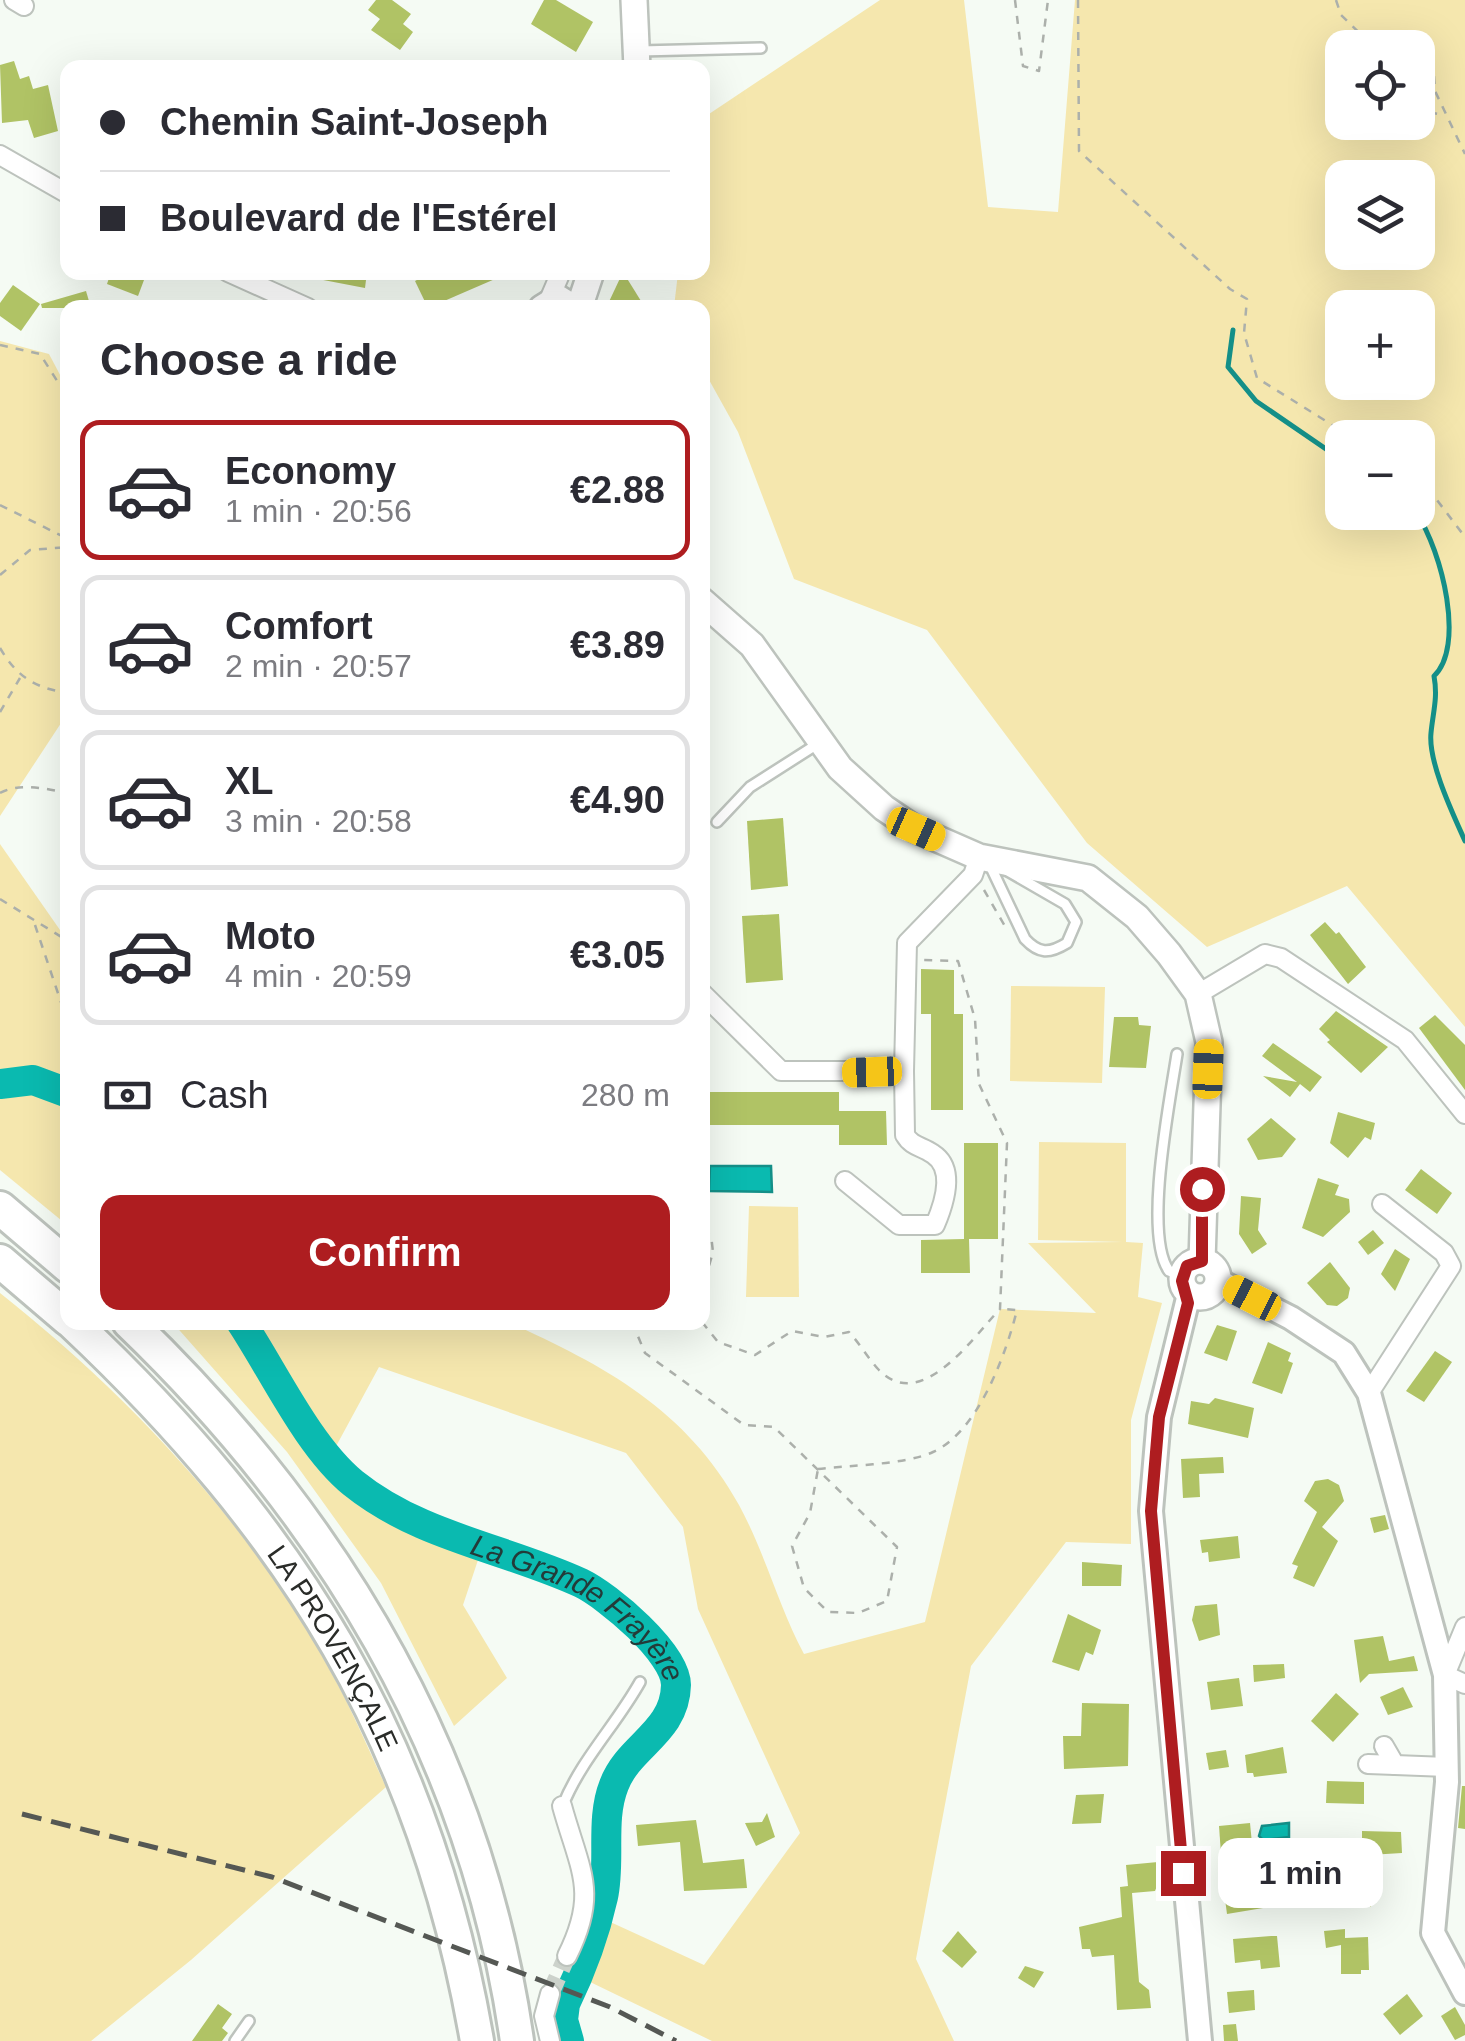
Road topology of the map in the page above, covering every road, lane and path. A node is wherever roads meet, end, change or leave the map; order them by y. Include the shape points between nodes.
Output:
1 (634, 0) edge
2 (1015, 0) edge
3 (1048, 0) edge
4 (1078, 0) edge
5 (1336, 0) edge
6 (1356, 30) edge
7 (761, 48) dead end
8 (637, 60) edge
9 (1435, 80) edge
10 (1435, 113) edge
11 (1445, 115) junction
12 (1465, 154) edge
13 (0, 155) edge
14 (60, 189) edge
15 (241, 280) edge
16 (584, 280) edge
17 (275, 300) edge
18 (565, 300) edge
19 (0, 345) edge
20 (60, 385) edge
21 (1325, 420) edge
22 (1435, 497) edge
23 (0, 505) edge
24 (60, 534) edge
25 (1465, 537) edge
26 (60, 548) edge
27 (0, 575) edge
28 (710, 608) edge
29 (0, 648) edge
30 (21, 676) junction
31 (60, 692) edge
32 (0, 712) edge
33 (821, 742) junction
34 (60, 791) edge
35 (0, 792) edge
36 (717, 822) dead end
37 (983, 858) junction
38 (0, 899) edge
39 (35, 925) junction
40 (60, 938) edge
41 (904, 961) junction
42 (1198, 994) junction
43 (60, 998) edge
44 (710, 1001) edge
45 (1177, 1054) dead end
46 (904, 1071) junction
47 (1465, 1114) edge
48 (844, 1181) dead end
49 (1382, 1204) dead end
50 (0, 1208) edge
51 (710, 1235) edge
52 (60, 1259) edge
53 (0, 1260) edge
54 (710, 1262) edge
55 (1198, 1278) junction
56 (1000, 1309) junction
57 (60, 1312) edge
58 (79, 1330) edge
59 (136, 1330) edge
60 (635, 1330) edge
61 (708, 1330) edge
62 (1369, 1393) junction
63 (818, 1469) junction
64 (1151, 1511) junction
65 (1465, 1627) edge
66 (1455, 1680) edge
67 (640, 1682) dead end
68 (1384, 1746) dead end
69 (1368, 1764) dead end
70 (1395, 1765) junction
71 (1453, 1779) edge
72 (562, 1806) joint
73 (568, 1956) tunnel mouth
74 (1465, 1993) edge
75 (550, 1994) tunnel mouth
76 (249, 2021) dead end
77 (235, 2041) edge
78 (477, 2041) edge
79 (517, 2041) edge
80 (550, 2041) edge
81 (1200, 2041) edge
82 (1210, 2041) edge

1 - 8 main road
2 - 3 path via 1023,66 1039,72
4 - 21 path via 1080,151 1247,299 1244,333 1257,378
5 - 6 path
7 - 8 lane
9 - 11 path
10 - 11 path
11 - 12 path
13 - 14 street
15 - 17 street
16 - 18 main road
19 - 20 path via 40,354
22 - 25 path
23 - 24 path
26 - 27 path via 30,550
28 - 33 main road via 752,645
29 - 30 path
30 - 31 path via 37,688
30 - 32 path
33 - 36 lane via 750,787
33 - 37 main road via 884,808
34 - 35 path
37 - 37 lane via 1064,904 1076,922 1066,944 1034,949
37 - 41 street via 907,942
37 - 42 main road via 1088,878 1137,918
38 - 39 path
39 - 40 path
39 - 43 path
41 - 46 street
41 - 56 path via 958,961 975,1019 980,1084 1007,1143
42 - 47 street via 1264,954 1281,958 1405,1040
42 - 55 main road via 1209,1042
44 - 46 street via 781,1072
45 - 55 lane via 1160,1171 1163,1262
46 - 48 street via 905,1135 936,1155 946,1175 935,1224 899,1225
49 - 62 street via 1452,1266
50 - 52 highway
51 - 54 path
53 - 57 highway, LA PROVENÇALE
55 - 62 street via 1291,1318 1344,1353
55 - 64 street via 1159,1417
56 - 61 path via 934,1376 911,1385 877,1368 849,1332 824,1337 792,1331 756,1355 718,1342
56 - 63 path via 1017,1310 1007,1352 971,1419 934,1452
58 - 78 highway, LA PROVENÇALE via 240,1498 334,1636 372,1704 434,1856
59 - 79 highway, LA PROVENÇALE via 273,1476 326,1548 408,1688 466,1831
60 - 63 path via 645,1353 744,1425 774,1427
62 - 66 street
63 - 63 path via 810,1513 792,1546 804,1588 828,1612 858,1612 887,1601 897,1547
64 - 81 street
64 - 82 lane via 1159,1515
65 - 66 street
66 - 71 street
67 - 72 lane via 575,1775
68 - 70 street
69 - 70 street
70 - 71 street
71 - 74 street via 1433,1933
72 - 73 street via 588,1898
75 - 80 street via 544,2016
76 - 77 lane

